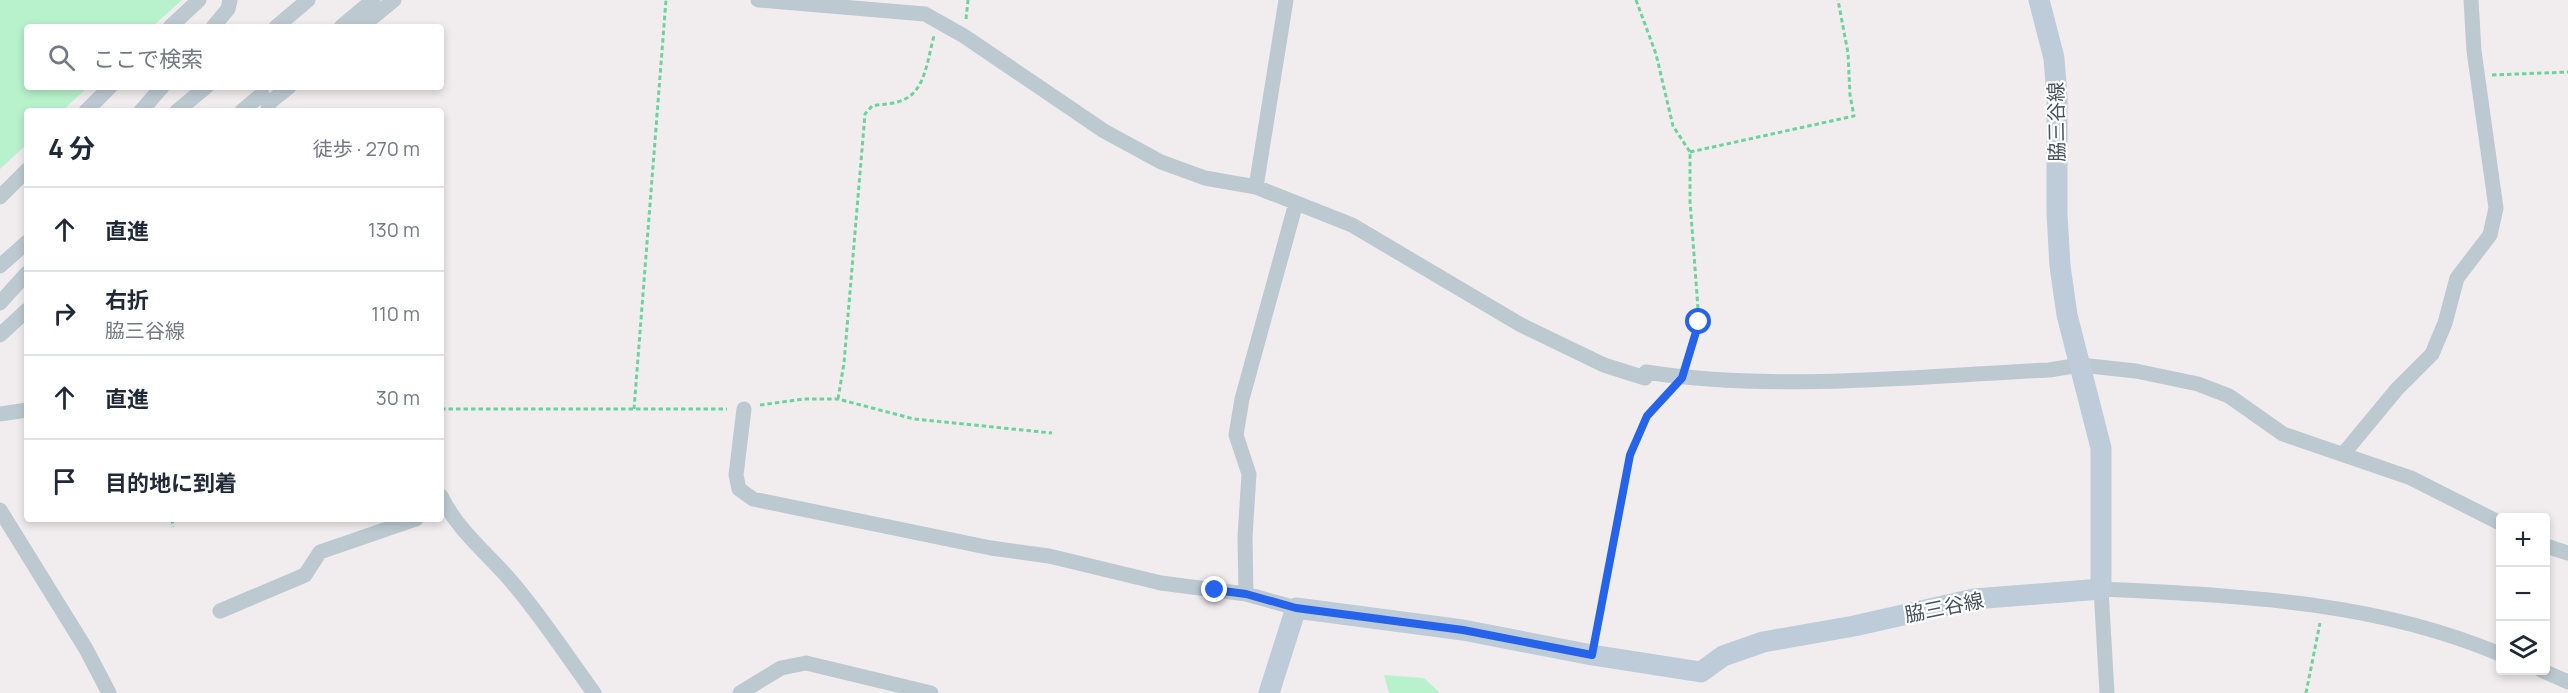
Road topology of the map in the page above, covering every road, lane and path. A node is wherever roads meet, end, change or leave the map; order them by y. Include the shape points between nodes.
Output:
1 (199, 0) edge
2 (230, 0) edge
3 (308, 0) edge
4 (373, 0) edge
5 (394, 0) edge
6 (666, 0) edge
7 (758, 0) edge
8 (1286, 0) edge
9 (1636, 0) edge
10 (1838, 0) edge
11 (2039, 0) edge
12 (2471, 0) edge
13 (940, 22) junction
14 (173, 24) edge
15 (216, 24) edge
16 (280, 24) edge
17 (345, 24) edge
18 (365, 24) edge
19 (2568, 72) edge
20 (2478, 75) junction
21 (107, 90) edge
22 (159, 90) edge
23 (202, 90) edge
24 (284, 90) edge
25 (267, 99) edge
26 (89, 108) edge
27 (144, 108) edge
28 (181, 108) edge
29 (248, 108) edge
30 (1690, 152) junction
31 (24, 173) edge
32 (1256, 187) junction
33 (0, 197) edge
34 (1296, 203) junction
35 (24, 245) edge
36 (0, 266) edge
37 (24, 276) edge
38 (0, 303) edge
39 (24, 313) edge
40 (0, 334) edge
41 (2080, 365) junction
42 (1682, 378) junction
43 (838, 399) dead end
44 (634, 409) dead end
45 (744, 409) dead end
46 (24, 410) edge
47 (0, 414) edge
48 (2344, 453) junction
49 (444, 506) edge
50 (0, 510) edge
51 (2496, 521) edge
52 (172, 522) edge
53 (407, 522) edge
54 (173, 527) dead end
55 (2550, 547) edge
56 (2568, 553) edge
57 (2101, 589) junction
58 (1246, 594) junction
59 (2324, 606) junction
60 (1296, 608) junction
61 (220, 611) dead end
62 (2496, 653) edge
63 (1592, 655) junction
64 (2550, 674) edge
65 (2568, 682) edge
66 (109, 693) edge
67 (594, 693) edge
68 (740, 693) edge
69 (931, 693) edge
70 (1269, 693) edge
71 (2107, 693) edge
72 (2306, 693) edge

1 - 14 street
2 - 15 street
3 - 16 street
4 - 17 street
5 - 18 street
6 - 44 path
7 - 13 street via 926,14
8 - 32 street
9 - 30 path via 1656,54 1673,126
10 - 30 path via 1854,116
11 - 41 main road, 脇三谷線 via 2054,58 2060,266
12 - 20 street
13 - 32 street via 1104,132 1161,162 1205,178
13 - 43 path via 914,93 904,100 872,105 865,114
19 - 20 path
20 - 48 street via 2496,208 2490,235 2457,278 2432,354
21 - 26 street
22 - 27 street
23 - 28 street
24 - 25 street
25 - 29 street
30 - 42 path via 1699,322
31 - 33 street
32 - 34 street
34 - 42 street via 1352,225 1521,325 1604,365 1645,378 1646,372
34 - 58 street via 1242,399 1236,435 1249,474
35 - 36 street
37 - 38 street
39 - 40 street
41 - 42 street via 2049,370 1858,379
41 - 48 street via 2198,384 2229,396 2283,434
41 - 57 main road, 脇三谷線 via 2101,448
42 - 63 path via 1647,416 1630,455
45 - 58 street via 736,475 739,489 753,500 1049,556 1161,583
46 - 47 street
48 - 51 street via 2411,478
49 - 67 street via 473,544 511,581
50 - 66 street
52 - 54 path
53 - 61 street via 320,552 305,575
55 - 56 street
57 - 59 street
57 - 63 main road, 脇三谷線 via 1974,599 1762,642 1723,656 1701,672
57 - 71 street
58 - 60 street
59 - 62 street via 2386,616
59 - 72 path
60 - 63 main road, 脇三谷線 via 1463,630
60 - 70 main road
64 - 65 street
68 - 69 street via 781,668 806,663

